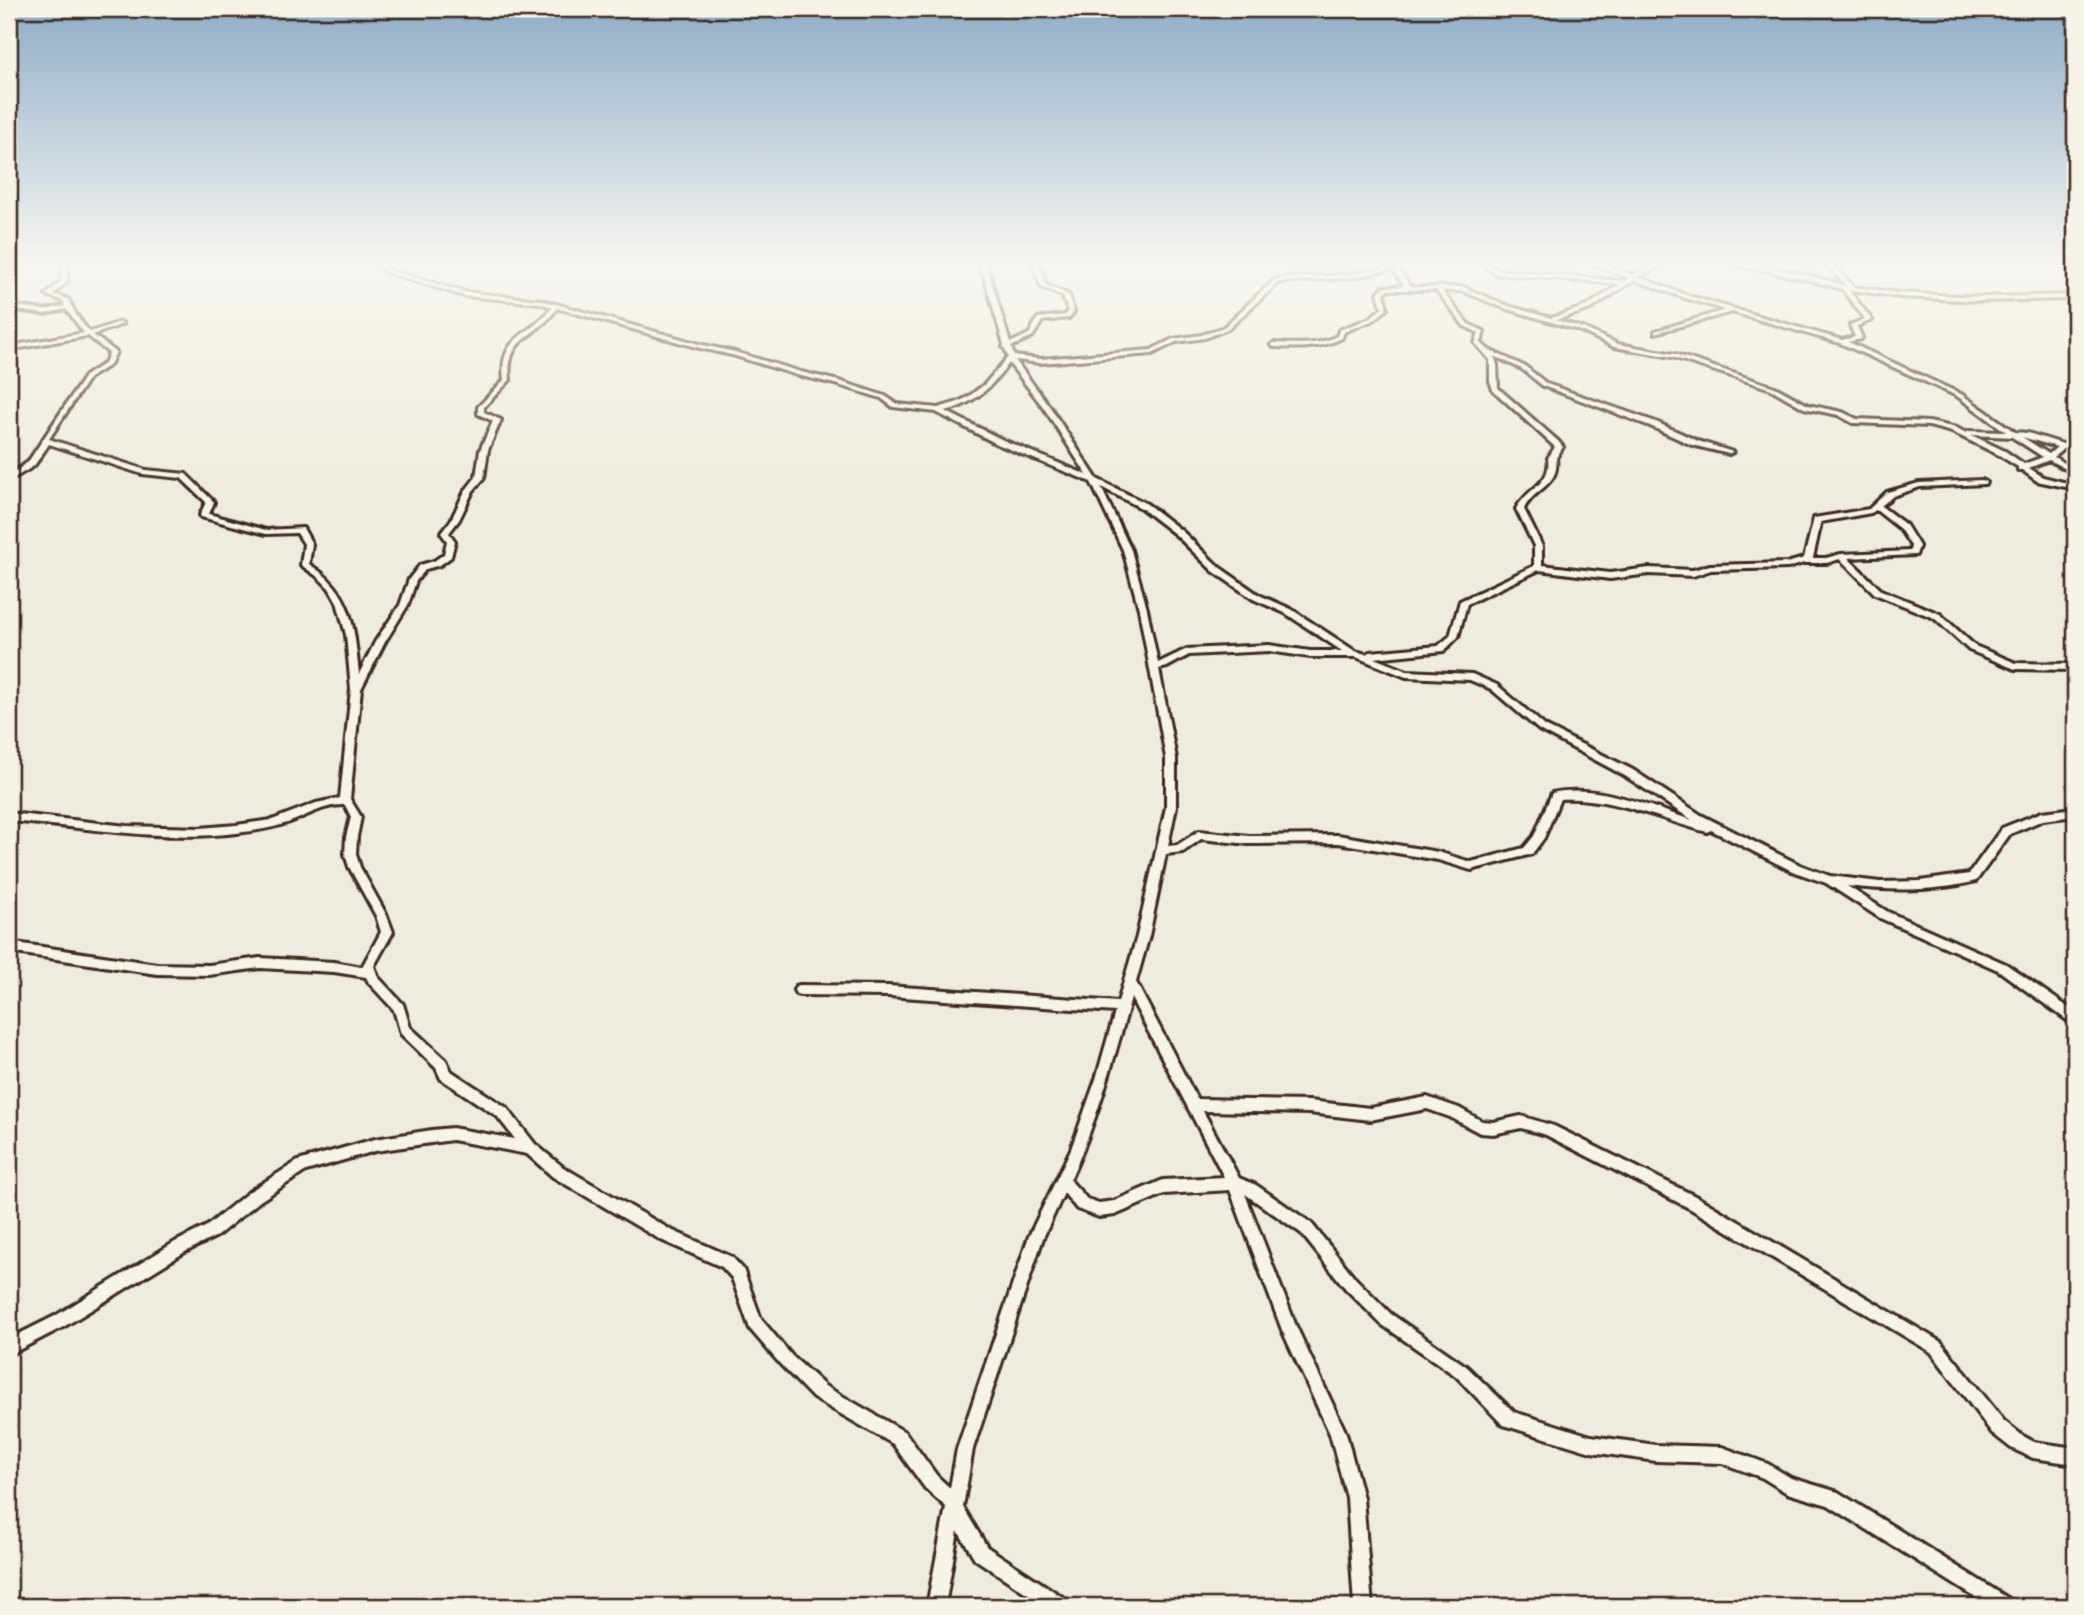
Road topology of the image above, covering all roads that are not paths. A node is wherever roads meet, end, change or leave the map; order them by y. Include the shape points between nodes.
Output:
1 (65, 338) edge
2 (93, 338) edge
3 (522, 338) edge
4 (676, 338) edge
5 (1004, 338) edge
6 (1027, 338) edge
7 (1190, 338) edge
8 (1337, 338) edge
9 (1480, 338) edge
10 (1598, 338) edge
11 (1830, 338) edge
12 (1857, 338) edge
13 (1842, 342) junction
14 (1274, 345) dead end
15 (9, 348) edge
16 (1490, 352) junction
17 (1008, 353) junction
18 (938, 410) junction
19 (1962, 433) junction
20 (2014, 433) junction
21 (47, 441) junction
22 (2062, 446) junction
23 (2075, 446) edge
24 (1729, 452) dead end
25 (2050, 457) junction
26 (2021, 468) junction
27 (2075, 472) edge
28 (9, 479) edge
29 (1094, 481) junction
30 (1982, 482) dead end
31 (2075, 486) edge
32 (1877, 507) junction
33 (1841, 556) junction
34 (1808, 560) junction
35 (1538, 567) junction
36 (1353, 654) junction
37 (1367, 656) junction
38 (1153, 667) junction
39 (2075, 667) edge
40 (356, 689) junction
41 (345, 801) junction
42 (2075, 812) edge
43 (9, 817) edge
44 (1727, 832) junction
45 (1163, 850) junction
46 (1829, 880) junction
47 (9, 947) edge
48 (370, 973) junction
49 (1130, 983) junction
50 (800, 990) dead end
51 (1123, 1007) junction
52 (2075, 1019) edge
53 (1193, 1105) junction
54 (530, 1148) junction
55 (1063, 1182) junction
56 (1234, 1183) junction
57 (9, 1347) edge
58 (2075, 1456) edge
59 (955, 1500) junction
60 (936, 1606) edge
61 (1061, 1606) edge
62 (1363, 1606) edge
63 (2005, 1606) edge

1 - 15 street
2 - 21 street via 113,352 108,364 87,377 45,437
3 - 40 street via 503,363 507,380 481,407 480,413 497,420 484,450 481,478 470,486 458,518 445,533 451,541 448,555 423,567 412,581 404,605
4 - 18 street via 828,379 883,397 895,406
5 - 17 street
6 - 17 street
7 - 17 street via 1175,340 1152,352 1040,361
8 - 14 street via 1328,343
9 - 16 street via 1478,343
10 - 19 street via 1616,346 1673,355 1773,388 1806,407 1856,421 1929,424
11 - 13 street
12 - 13 street
13 - 20 street via 1959,395
16 - 24 street via 1524,368 1545,385
16 - 35 street via 1494,389 1535,421 1559,449 1552,458 1555,467 1549,480 1522,502 1520,509 1538,546
17 - 18 street via 988,386 972,399
17 - 29 street
18 - 29 street
19 - 20 street
19 - 26 street
20 - 22 street
20 - 25 street
21 - 28 street via 32,464
21 - 40 street via 145,472 183,476 210,502 204,516 266,533 300,530 307,544 304,565 318,571 338,592
22 - 23 street
22 - 25 street
25 - 26 street
25 - 27 street
26 - 31 street via 2040,480
29 - 36 street via 1144,506 1216,569
29 - 38 street via 1131,564
30 - 32 street via 1919,485 1891,494
32 - 33 street via 1903,527 1915,547 1913,553
32 - 34 street via 1816,520
33 - 34 street
33 - 39 street via 1878,592 1937,615 1982,653 2015,666
34 - 35 street via 1693,573 1649,571 1610,576
35 - 37 street via 1463,603 1454,637 1441,649
36 - 37 street
36 - 38 street via 1239,648 1187,652
37 - 44 street via 1406,674 1461,675 1484,681 1532,722
38 - 45 street via 1171,758 1171,807
40 - 41 street
41 - 43 street via 278,822 201,831 129,830
41 - 48 street via 353,806 356,817 350,853 358,880 384,918 387,932 368,966
42 - 46 street via 2042,816 2006,831 1972,878 1880,886
44 - 45 street via 1567,794 1551,802 1539,838 1528,851 1471,866 1338,839 1199,835 1179,849
44 - 46 street
45 - 49 street
46 - 52 street via 1884,915 2002,967
47 - 48 street via 157,969 209,970 260,963
48 - 54 street via 400,1008 405,1030 446,1075 502,1112
49 - 51 street
49 - 53 street
50 - 51 street via 888,991
51 - 55 street
53 - 56 street
53 - 58 street via 1309,1107 1370,1114 1427,1103 1479,1127 1521,1122 1549,1130 1694,1203 1936,1347 1998,1426 2017,1442 2033,1450
54 - 57 street via 452,1134 375,1144 303,1166 212,1231
54 - 59 street via 589,1192 666,1235 727,1262 738,1274 755,1324 788,1361 819,1392 899,1438 931,1482
55 - 56 street via 1082,1204 1099,1210 1115,1208 1163,1187
55 - 59 street via 1036,1236 1014,1298 965,1449
56 - 62 street via 1348,1465 1359,1525
56 - 63 street via 1297,1220 1386,1319 1461,1371 1509,1419 1591,1444 1722,1455 1768,1472 1787,1485 1842,1504
59 - 60 street
59 - 61 street via 981,1553

